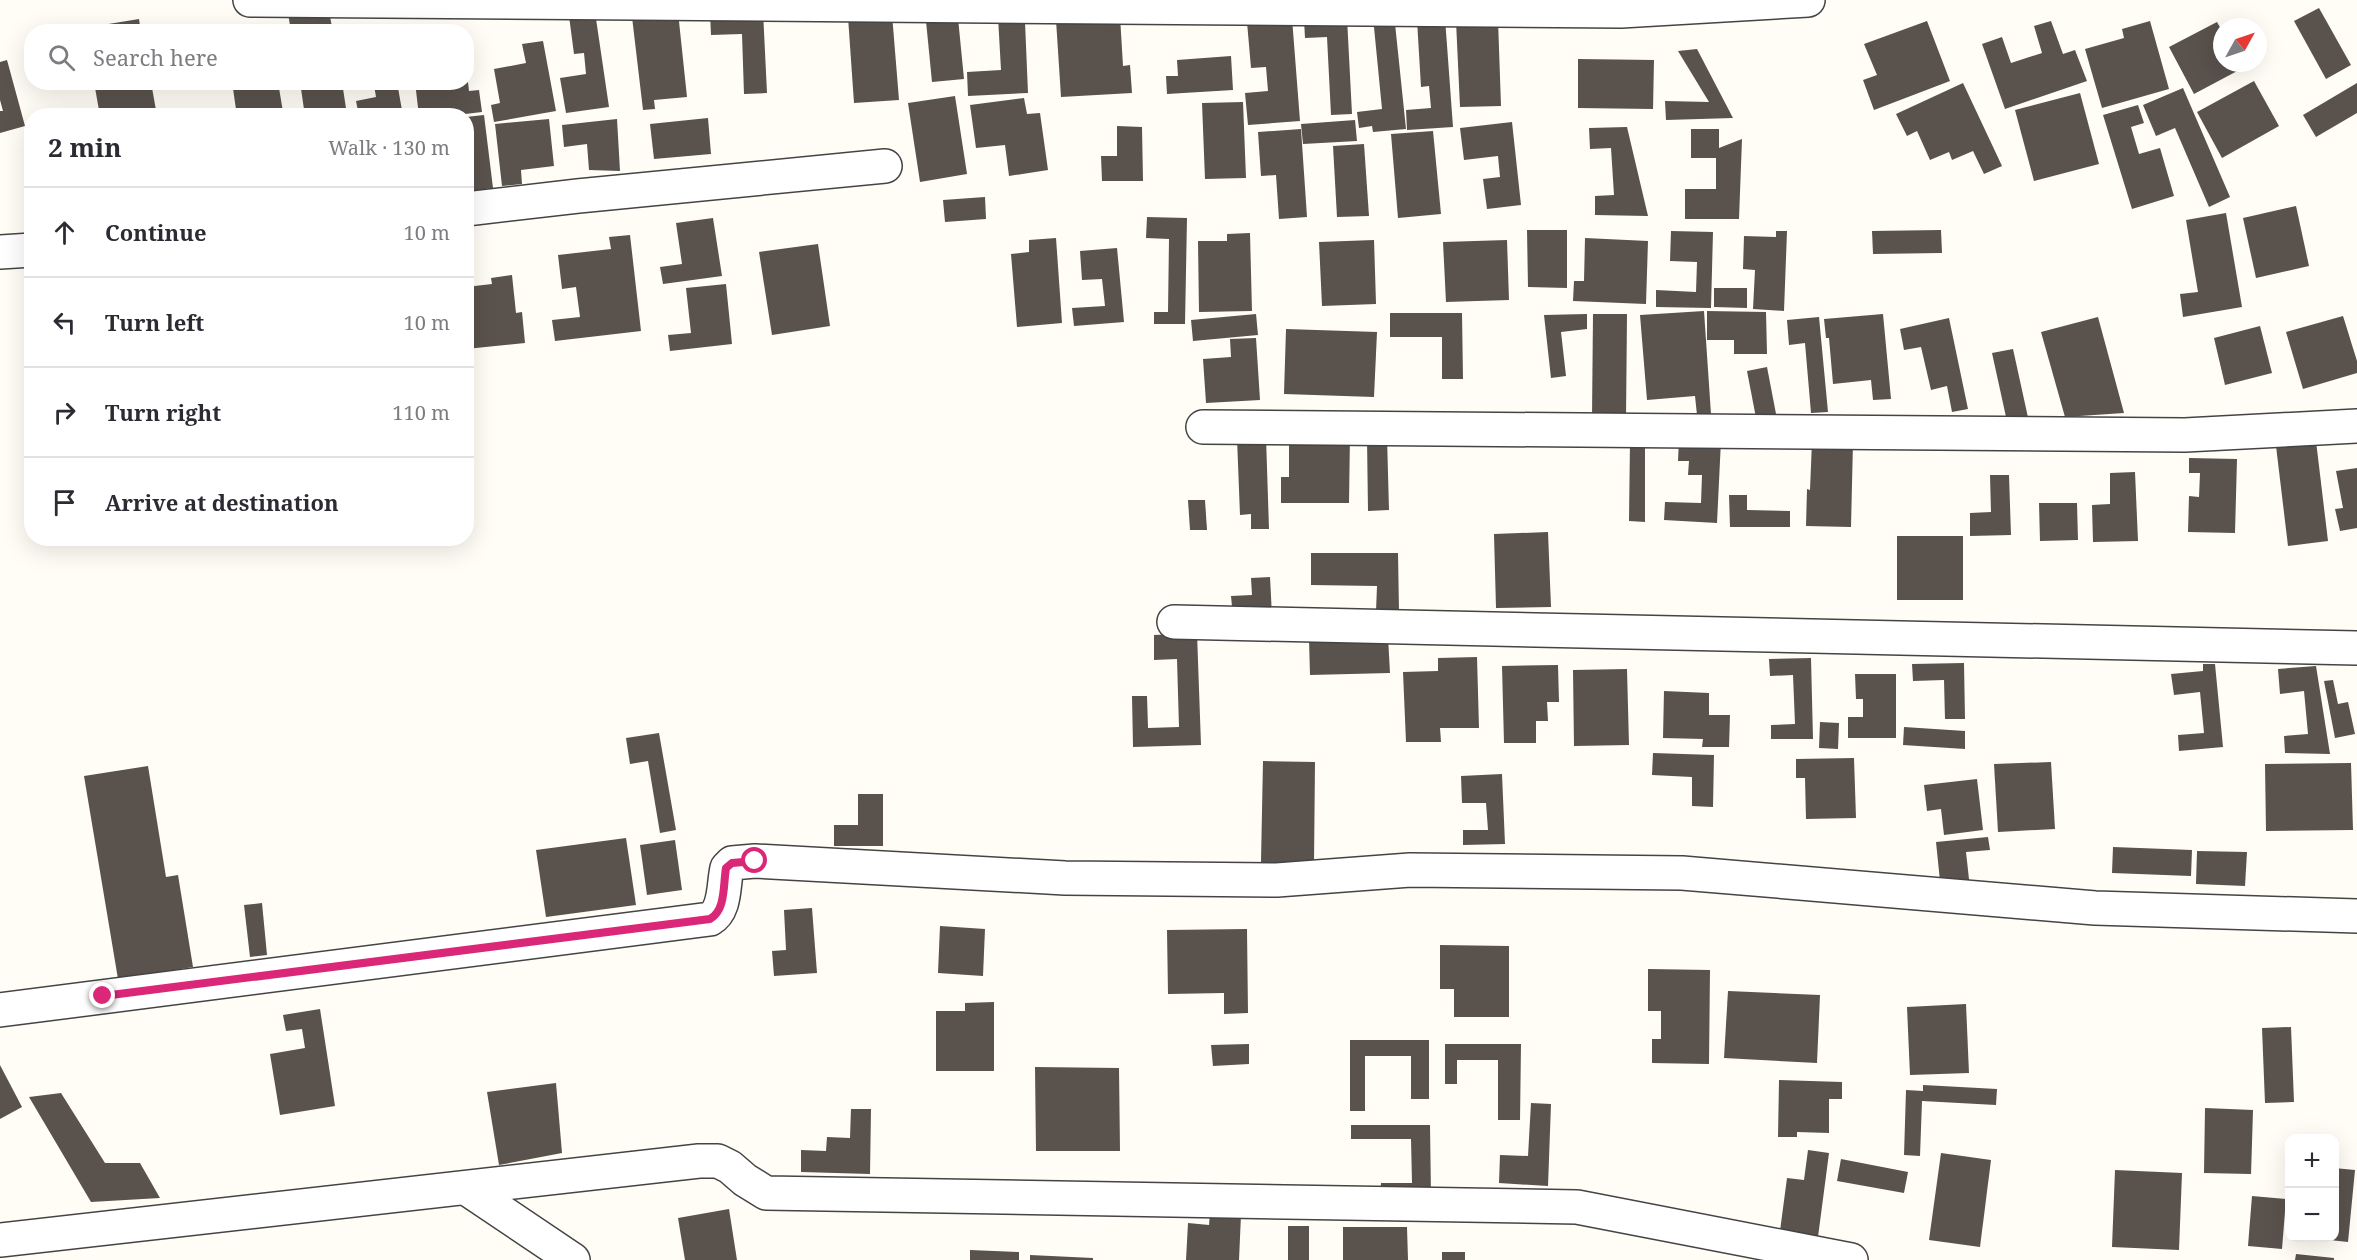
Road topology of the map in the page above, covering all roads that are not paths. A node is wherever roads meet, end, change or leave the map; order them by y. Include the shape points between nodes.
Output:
1 (250, 0) edge
2 (1808, 0) edge
3 (885, 166) dead end
4 (474, 208) edge
5 (24, 250) edge
6 (0, 252) edge
7 (2357, 426) edge
8 (1203, 427) dead end
9 (1174, 622) dead end
10 (2357, 648) edge
11 (2357, 916) edge
12 (0, 1010) edge
13 (466, 1188) junction
14 (0, 1240) edge
15 (573, 1260) edge
16 (1851, 1260) edge

1 - 2 street via 1621,11
3 - 4 street
5 - 6 street
7 - 8 street via 2185,435
9 - 10 street
11 - 12 street via 2095,908 1682,873 1410,870 1277,880 1077,878 755,861 732,863 726,868 720,909 710,919
13 - 14 street
13 - 15 street
13 - 16 street via 718,1161 766,1193 1577,1207

